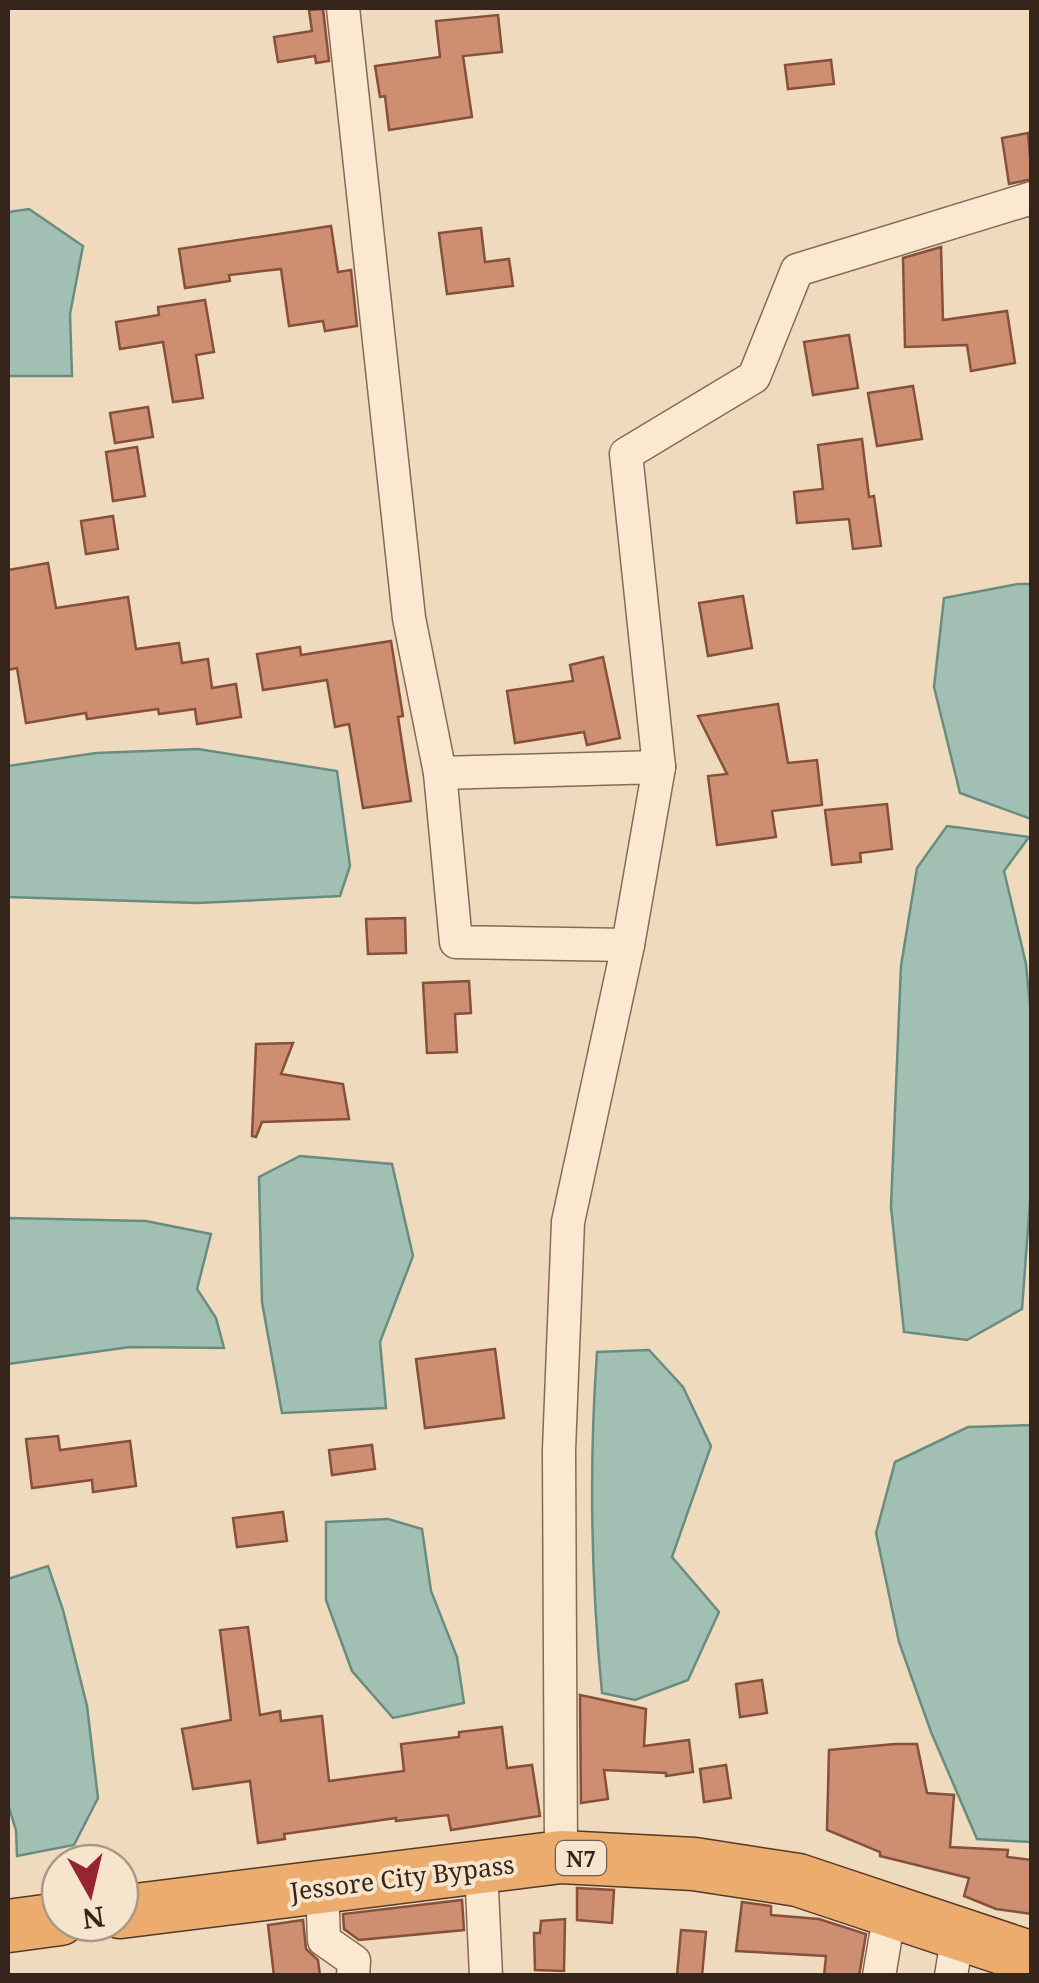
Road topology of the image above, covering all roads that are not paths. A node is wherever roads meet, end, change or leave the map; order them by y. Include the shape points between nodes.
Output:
1 (343, 8) edge
2 (1032, 198) edge
3 (659, 768) junction
4 (440, 773) junction
5 (628, 946) junction
6 (561, 1857) junction
7 (481, 1866) junction
8 (322, 1887) junction
9 (140, 1910) edge
10 (890, 1911) junction
11 (40, 1922) edge
12 (8, 1926) edge
13 (954, 1954) edge
14 (1032, 1958) edge
15 (353, 1976) edge
16 (486, 1976) edge
17 (879, 1976) edge

1 - 4 street via 409,618
2 - 3 street via 797,270 754,376 626,454
3 - 4 street
3 - 5 street
4 - 5 street via 456,942
5 - 6 street via 568,1222 559,1450
6 - 7 highway, Jessore City Bypass / N7
6 - 10 highway, Jessore City Bypass / N7 via 694,1864 798,1880
7 - 8 highway, Jessore City Bypass / N7
7 - 16 street
8 - 9 highway, Jessore City Bypass / N7
8 - 15 street via 324,1940 354,1961
10 - 13 highway, Jessore City Bypass / N7
10 - 17 street
11 - 12 highway
13 - 14 highway, Jessore City Bypass / N7

